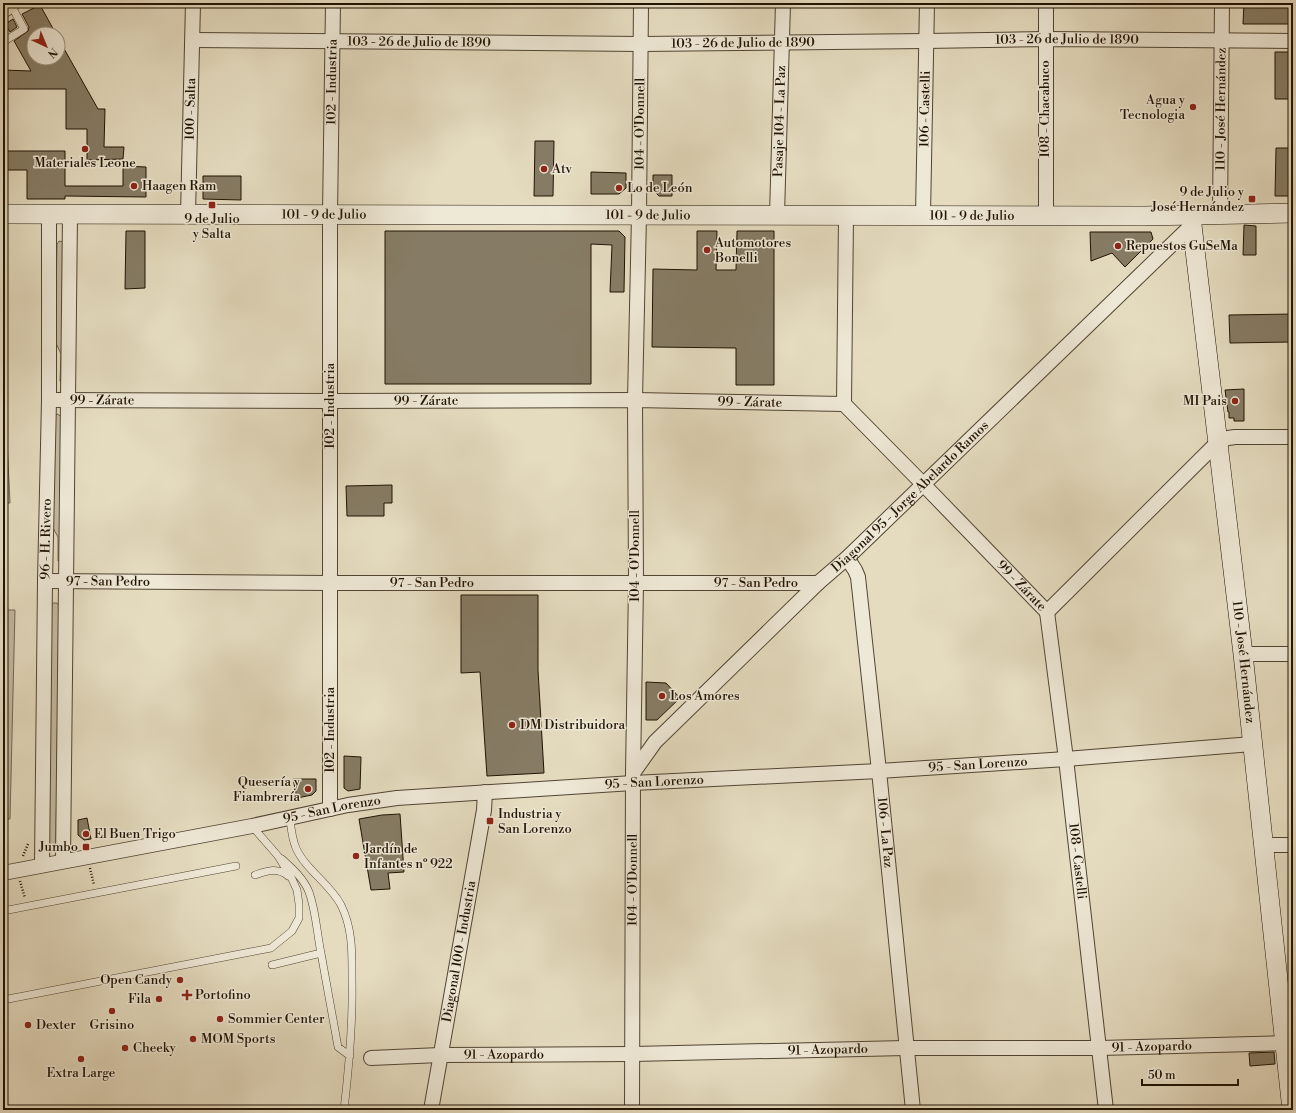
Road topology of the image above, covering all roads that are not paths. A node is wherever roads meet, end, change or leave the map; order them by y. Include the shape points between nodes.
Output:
1 (10, 3) edge
2 (193, 3) edge
3 (333, 3) edge
4 (641, 3) edge
5 (783, 3) edge
6 (927, 3) edge
7 (1046, 3) edge
8 (1222, 3) edge
9 (3, 7) edge
10 (1046, 38) junction
11 (193, 40) junction
12 (1222, 40) junction
13 (332, 41) junction
14 (926, 41) junction
15 (1293, 41) edge
16 (3, 42) edge
17 (782, 42) junction
18 (641, 44) junction
19 (1293, 213) edge
20 (3, 214) edge
21 (50, 214) junction
22 (70, 214) junction
23 (188, 214) junction
24 (330, 214) junction
25 (1220, 214) junction
26 (640, 215) junction
27 (777, 215) junction
28 (923, 215) junction
29 (1046, 215) junction
30 (846, 216) junction
31 (1192, 220) junction
32 (49, 400) junction
33 (67, 400) junction
34 (635, 400) junction
35 (330, 401) junction
36 (844, 404) junction
37 (1293, 437) edge
38 (1218, 442) junction
39 (923, 484) junction
40 (847, 558) junction
41 (45, 581) junction
42 (66, 581) junction
43 (330, 583) junction
44 (818, 583) junction
45 (636, 584) junction
46 (1047, 612) junction
47 (1243, 654) junction
48 (1293, 654) edge
49 (1252, 744) junction
50 (1066, 759) junction
51 (879, 771) junction
52 (633, 778) junction
53 (484, 792) junction
54 (330, 809) junction
55 (290, 818) junction
56 (252, 826) junction
57 (1263, 845) junction
58 (1293, 845) edge
59 (278, 856) junction
60 (63, 861) junction
61 (42, 864) junction
62 (236, 866) dead end
63 (3, 873) edge
64 (255, 875) dead end
65 (292, 879) junction
66 (3, 912) edge
67 (321, 954) junction
68 (272, 965) dead end
69 (3, 1000) edge
70 (1289, 1043) edge
71 (906, 1048) junction
72 (1100, 1048) junction
73 (633, 1054) junction
74 (440, 1055) junction
75 (350, 1056) junction
76 (371, 1058) dead end
77 (344, 1110) edge
78 (431, 1110) edge
79 (632, 1110) edge
80 (913, 1110) edge
81 (1106, 1110) edge
82 (1292, 1110) edge

1 - 9 main road
1 - 16 lane via 24,29
2 - 11 street, 100 - Salta
3 - 13 street, 102 - Industria
4 - 18 street, 104 - O'Donnell
5 - 17 street, Pasaje 104 - La Paz
6 - 14 street, 106 - Castelli
7 - 10 street, 108 - Chacabuco
8 - 12 street, 110 - José Hernández
10 - 12 street, 103 - 26 de Julio de 1890
10 - 14 street, 103 - 26 de Julio de 1890
10 - 29 street, 108 - Chacabuco
11 - 13 street, 103 - 26 de Julio de 1890
11 - 23 street, 100 - Salta
12 - 15 street, 103 - 26 de Julio de 1890
12 - 25 street, 110 - José Hernández
13 - 18 street, 103 - 26 de Julio de 1890
13 - 24 street, 102 - Industria
14 - 17 street, 103 - 26 de Julio de 1890
14 - 28 street, 106 - Castelli
17 - 18 street, 103 - 26 de Julio de 1890
17 - 27 street, Pasaje 104 - La Paz
18 - 26 street, 104 - O'Donnell
19 - 25 street, 101 - 9 de Julio
20 - 21 street, 101 - 9 de Julio
21 - 22 street, 101 - 9 de Julio
21 - 32 street, 96 - H. Rivero
22 - 23 street, 101 - 9 de Julio
22 - 33 street, 96 - H. Rivero
23 - 24 street, 101 - 9 de Julio
24 - 26 street, 101 - 9 de Julio
24 - 35 street, 102 - Industria
25 - 31 street, 101 - 9 de Julio
26 - 27 street, 101 - 9 de Julio
26 - 34 street, 104 - O'Donnell
27 - 30 street, 101 - 9 de Julio
28 - 29 street, 101 - 9 de Julio
28 - 30 street, 101 - 9 de Julio
29 - 31 street, 101 - 9 de Julio via 1144,216
30 - 36 street
31 - 38 street, 110 - José Hernández
31 - 39 street, Diagonal 95 - Jorge Abelardo Ramos
32 - 33 street, 99 - Zárate
32 - 41 street, 96 - H. Rivero
33 - 35 street, 99 - Zárate
33 - 42 street, 96 - H. Rivero
34 - 35 street, 99 - Zárate
34 - 36 street, 99 - Zárate
34 - 45 street, 104 - O'Donnell
35 - 43 street, 102 - Industria
36 - 39 street, 99 - Zárate
37 - 38 street via 1234,437
38 - 46 street, 99 - Zárate
38 - 47 street, 110 - José Hernández
39 - 40 street, Diagonal 95 - Jorge Abelardo Ramos
39 - 46 street, 99 - Zárate
40 - 44 street, Diagonal 95 - Jorge Abelardo Ramos
40 - 51 street, 106 - La Paz via 858,577
41 - 42 street, 97 - San Pedro
41 - 61 street, 96 - H. Rivero
42 - 43 street, 97 - San Pedro
42 - 60 street, 96 - H. Rivero
43 - 45 street, 97 - San Pedro
43 - 54 street, 102 - Industria
44 - 45 street, 97 - San Pedro
44 - 52 street, Diagonal 95 - Jorge Abelardo Ramos via 655,742
45 - 52 street, 104 - O'Donnell
46 - 50 street, 108 - Castelli
47 - 48 street
47 - 49 street, 110 - José Hernández
49 - 50 street, 95 - San Lorenzo
49 - 57 street, 110 - José Hernández
50 - 51 street, 95 - San Lorenzo
50 - 72 street, 108 - Castelli
51 - 52 street, 95 - San Lorenzo
51 - 71 street, 106 - La Paz
52 - 53 street, 95 - San Lorenzo
52 - 73 street, 104 - O'Donnell
53 - 54 street, 95 - San Lorenzo via 397,798
53 - 74 street, Diagonal 100 - Industria via 484,810
54 - 55 street, 95 - San Lorenzo
55 - 56 street, 95 - San Lorenzo
55 - 75 lane via 296,849 341,905 349,927 353,1000
56 - 59 lane
56 - 60 street, 95 - San Lorenzo
57 - 58 street
57 - 70 street, 110 - José Hernández
59 - 65 lane
59 - 67 lane via 301,878 308,892
60 - 61 street, 95 - San Lorenzo
61 - 63 street, 95 - San Lorenzo
62 - 66 lane
64 - 65 lane via 278,870
65 - 69 lane via 297,890 299,918 292,931 271,948
67 - 68 lane
67 - 75 lane via 338,1047
70 - 72 street, 91 - Azopardo
70 - 82 street, 110 - José Hernández
71 - 72 street, 91 - Azopardo
71 - 73 street, 91 - Azopardo
71 - 80 street, 106 - La Paz
72 - 81 street, 108 - Castelli
73 - 74 street, 91 - Azopardo
73 - 79 street, 104 - O'Donnell
74 - 76 street, 91 - Azopardo
74 - 78 street, Diagonal 100 - Industria
75 - 77 lane

